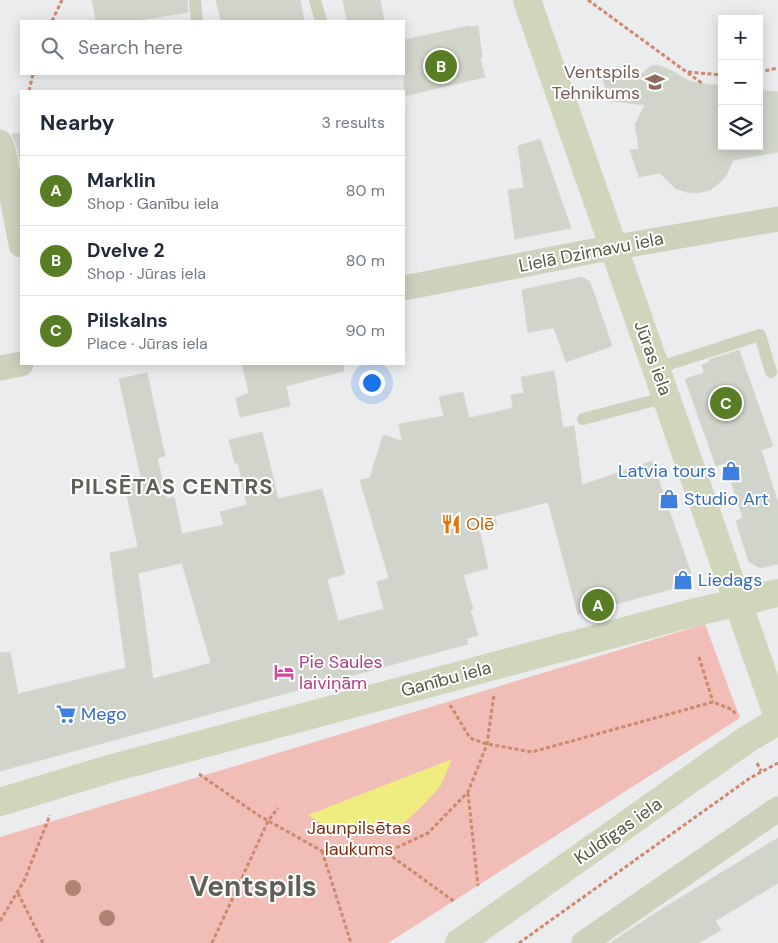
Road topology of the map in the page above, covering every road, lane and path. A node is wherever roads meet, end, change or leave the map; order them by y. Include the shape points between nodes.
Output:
1 (62, 0) edge
2 (195, 0) edge
3 (315, 0) edge
4 (527, 0) edge
5 (588, 0) edge
6 (52, 20) edge
7 (197, 20) edge
8 (321, 20) edge
9 (778, 68) edge
10 (763, 71) edge
11 (687, 72) junction
12 (33, 75) edge
13 (718, 75) edge
14 (703, 84) dead end
15 (30, 90) edge
16 (0, 142) edge
17 (778, 219) edge
18 (20, 240) edge
19 (614, 248) junction
20 (405, 288) edge
21 (20, 364) edge
22 (0, 368) edge
23 (657, 368) junction
24 (771, 372) dead end
25 (668, 397) junction
26 (583, 419) dead end
27 (778, 592) edge
28 (738, 601) junction
29 (699, 657) dead end
30 (494, 693) dead end
31 (446, 698) dead end
32 (713, 702) junction
33 (733, 710) dead end
34 (778, 717) edge
35 (778, 721) edge
36 (487, 744) junction
37 (778, 763) edge
38 (198, 773) dead end
39 (468, 792) junction
40 (0, 802) edge
41 (278, 808) dead end
42 (778, 808) edge
43 (51, 813) dead end
44 (268, 821) junction
45 (322, 851) junction
46 (387, 852) junction
47 (478, 886) dead end
48 (17, 892) junction
49 (455, 902) dead end
50 (0, 921) edge
51 (43, 943) edge
52 (212, 943) edge
53 (351, 943) edge
54 (459, 943) edge
55 (519, 943) edge
56 (584, 943) edge

1 - 6 path
2 - 7 lane
3 - 8 lane
4 - 19 street, Jūras iela
5 - 11 path
9 - 10 path
11 - 13 path
11 - 14 path
12 - 15 path
16 - 18 street
17 - 19 street, Lielā Dzirnavu iela
19 - 20 street, Lielā Dzirnavu iela
19 - 23 street, Jūras iela
21 - 22 street
23 - 24 lane via 760,335
23 - 25 street, Jūras iela
25 - 26 lane
25 - 28 street, Jūras iela
27 - 28 street, Ganību iela
28 - 34 street, Jūras iela
28 - 40 street, Ganību iela via 119,766
29 - 32 path
30 - 36 path
31 - 36 path via 470,738
32 - 33 path
32 - 36 path via 532,752
35 - 54 street, Kuldīgas iela via 746,740
36 - 39 path
37 - 55 path via 750,778
38 - 44 path
39 - 46 path via 428,833
39 - 47 path
41 - 44 path
42 - 56 street
43 - 48 path
44 - 45 path
44 - 52 path
45 - 46 path via 358,856
45 - 53 path
46 - 49 path
48 - 50 path
48 - 51 path

